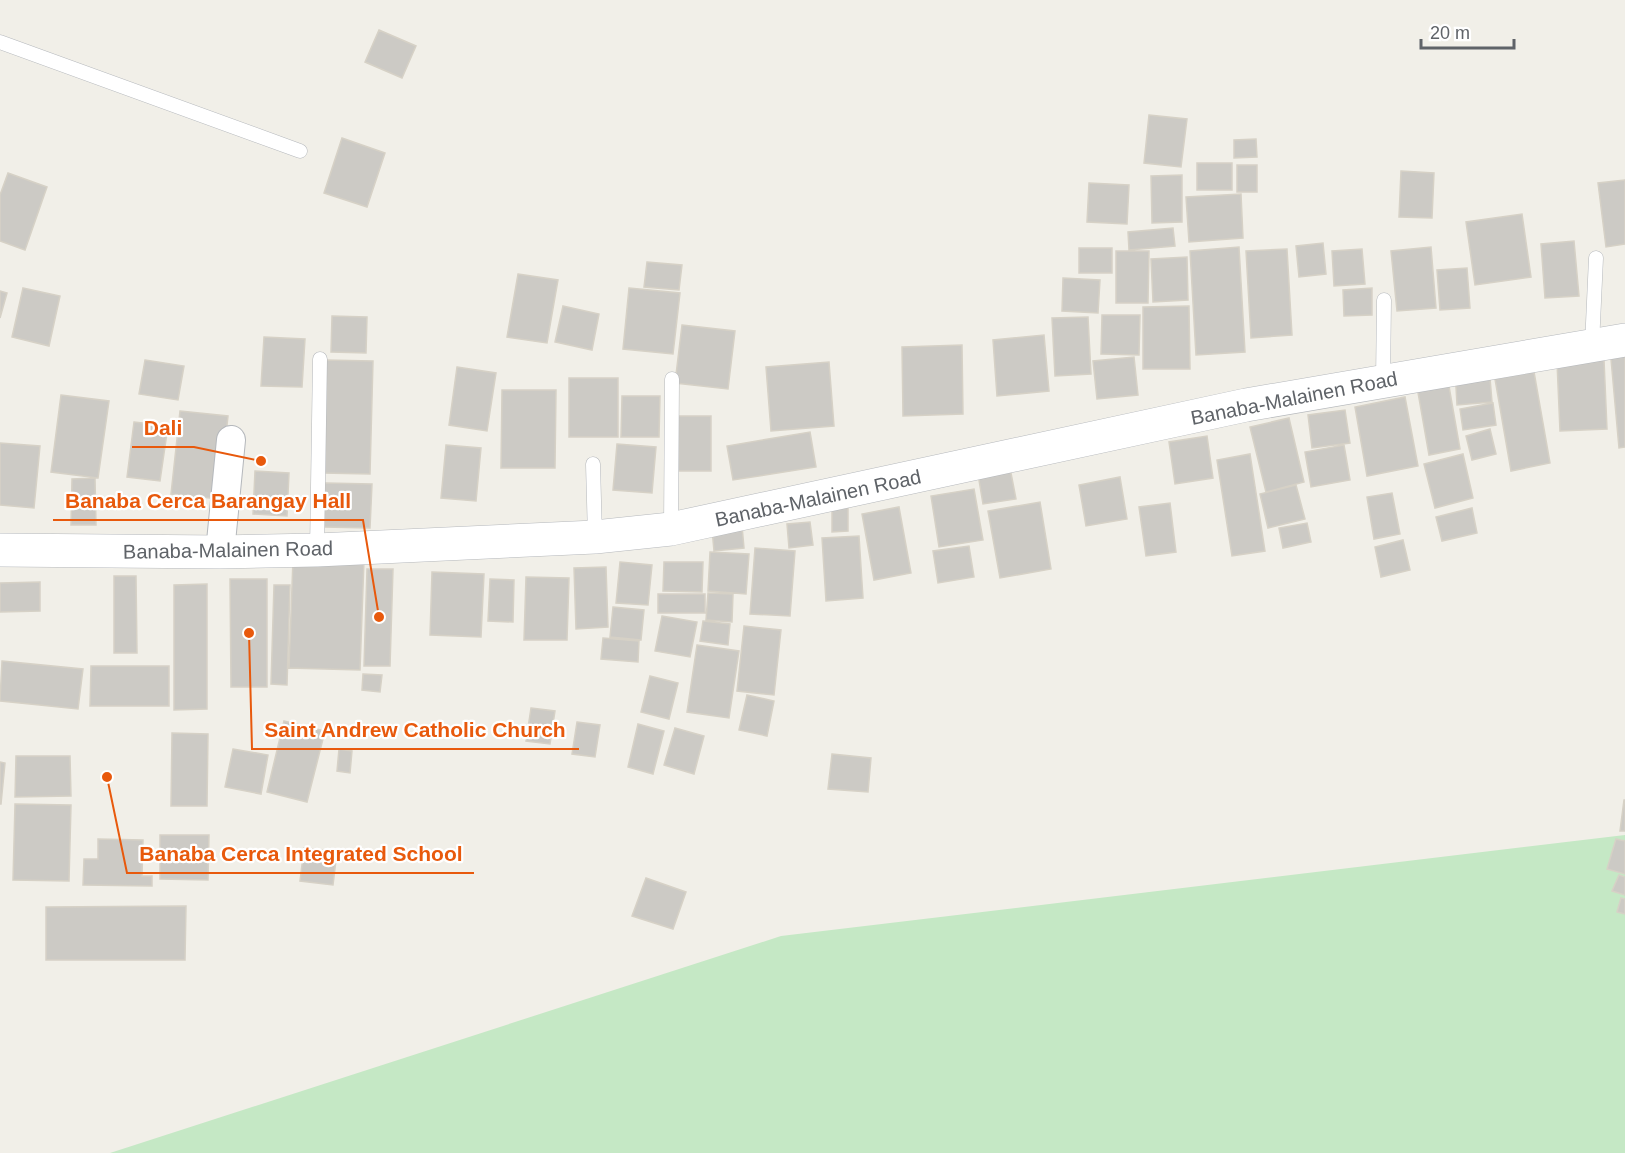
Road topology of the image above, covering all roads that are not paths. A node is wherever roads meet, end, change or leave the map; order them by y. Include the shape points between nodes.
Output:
1 (0, 42) edge
2 (300, 151) dead end
3 (1596, 258) dead end
4 (1384, 300) dead end
5 (1625, 340) edge
6 (1592, 345) junction
7 (320, 359) dead end
8 (672, 379) dead end
9 (1383, 381) junction
10 (231, 440) dead end
11 (593, 464) dead end
12 (670, 529) junction
13 (595, 537) junction
14 (0, 550) edge
15 (317, 550) junction
16 (220, 552) junction

1 - 2 lane
3 - 6 lane
4 - 9 lane
5 - 6 street, Banaba-Malainen Road
6 - 9 street, Banaba-Malainen Road
7 - 15 lane
8 - 12 lane
9 - 12 street, Banaba-Malainen Road via 1246,405
10 - 16 street
11 - 13 lane
12 - 13 street, Banaba-Malainen Road
13 - 15 street, Banaba-Malainen Road
14 - 16 street, Banaba-Malainen Road
15 - 16 street, Banaba-Malainen Road

